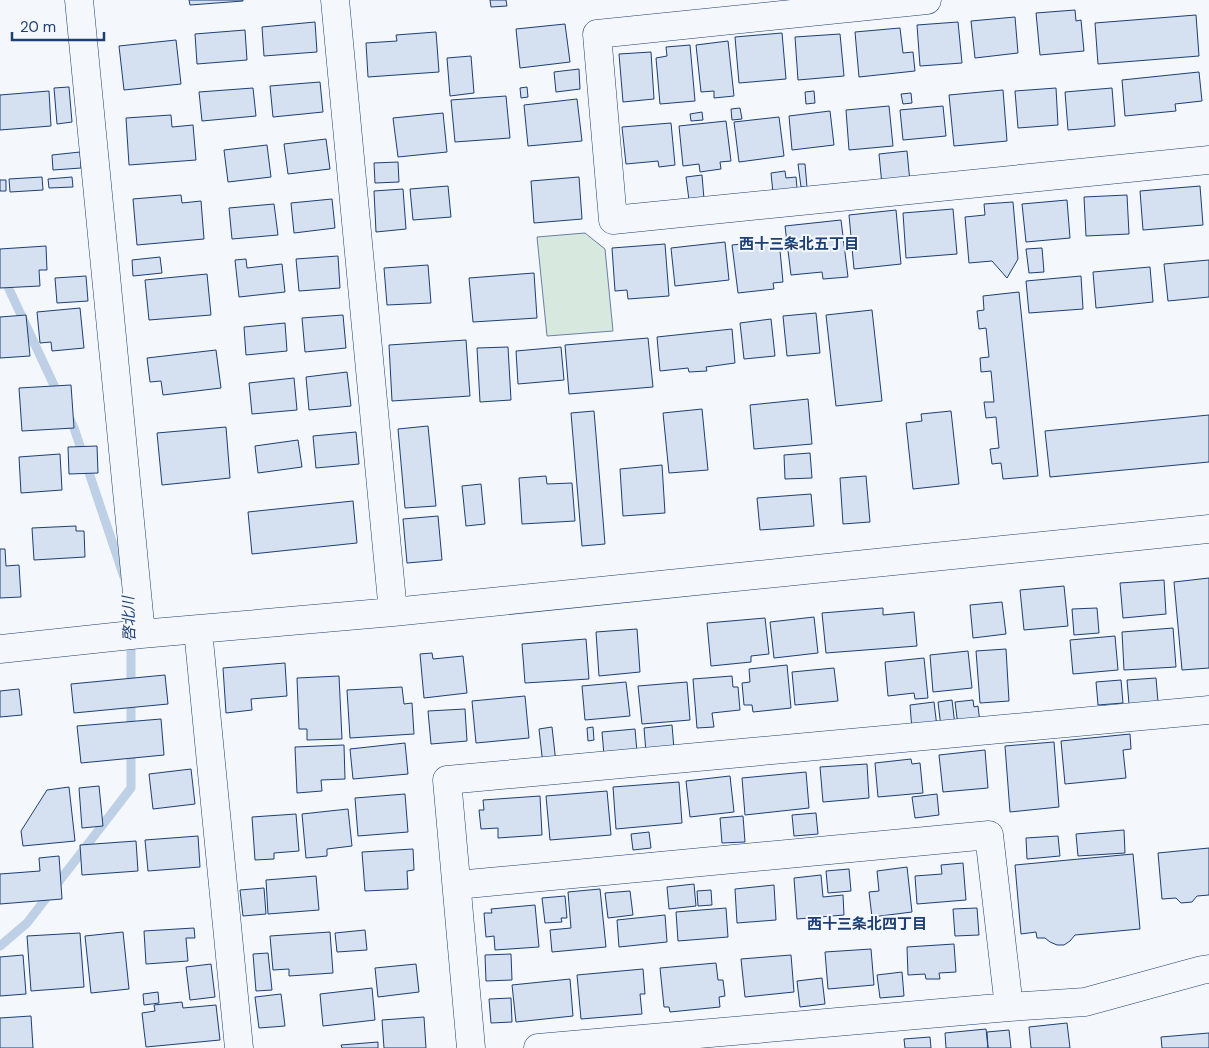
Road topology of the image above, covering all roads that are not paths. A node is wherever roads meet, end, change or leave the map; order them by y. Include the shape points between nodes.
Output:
1 (79, 0) edge
2 (335, 0) edge
3 (927, 0) edge
4 (1209, 160) edge
5 (1209, 529) edge
6 (393, 612) junction
7 (198, 630) junction
8 (142, 634) junction
9 (0, 649) edge
10 (1209, 710) edge
11 (457, 886) junction
12 (1209, 969) edge
13 (1008, 1007) junction
14 (240, 1048) edge
15 (471, 1048) edge
16 (538, 1048) edge

1 - 8 street
2 - 6 street
3 - 4 street via 597,34 613,220
5 - 6 street
6 - 7 street
7 - 8 street
7 - 14 street
8 - 9 street
10 - 11 street via 447,780
11 - 13 street via 989,835
11 - 15 street
12 - 13 street via 1085,1002
13 - 16 street

